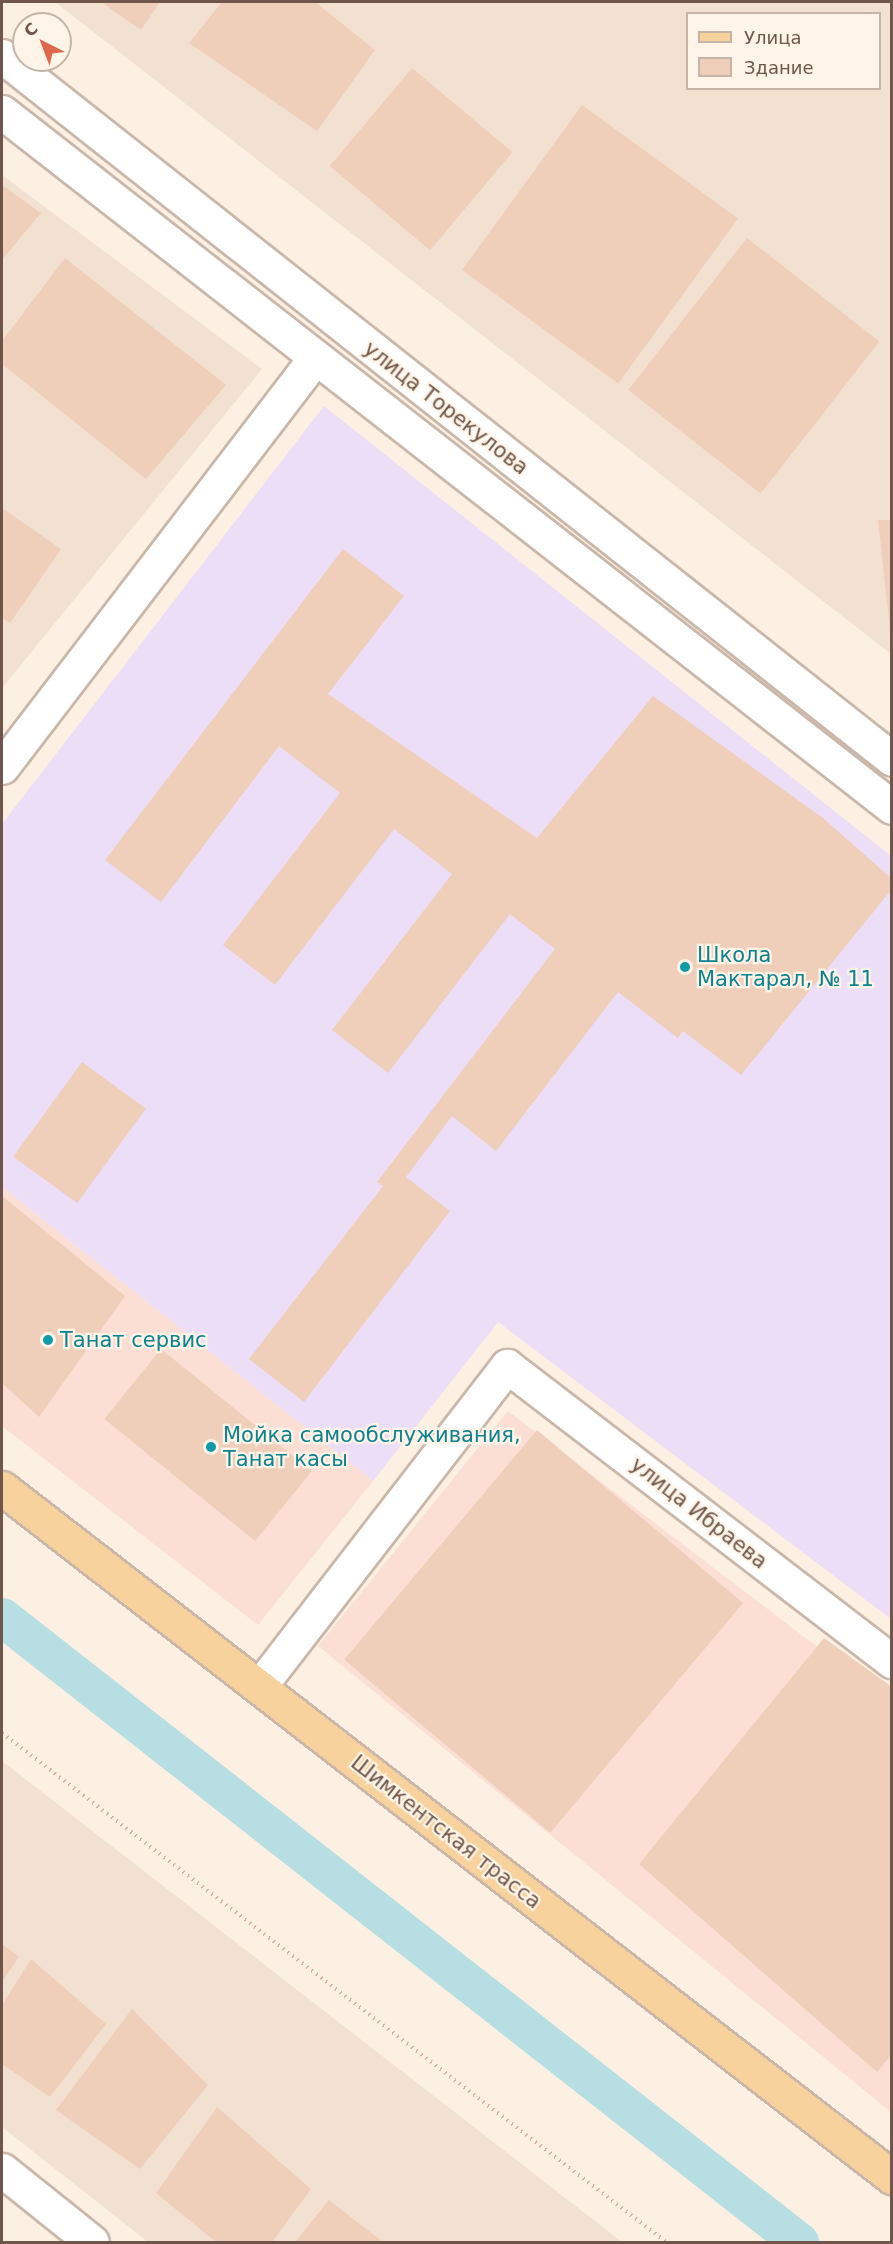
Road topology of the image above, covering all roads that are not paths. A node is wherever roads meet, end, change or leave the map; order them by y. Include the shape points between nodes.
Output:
1 (2, 56) edge
2 (2, 112) edge
3 (315, 358) junction
4 (891, 759) edge
5 (2, 767) edge
6 (891, 807) edge
7 (2, 1488) edge
8 (891, 1661) edge
9 (259, 1687) junction
10 (2, 2170) edge
11 (891, 2177) edge
12 (92, 2242) edge

1 - 4 street, улица Торекулова
2 - 3 street, улица Торекулова
3 - 5 street
3 - 6 street, улица Торекулова
7 - 9 main road, Шимкентская трасса
8 - 9 street, улица Ибраева via 507,1366
9 - 11 main road, Шимкентская трасса
10 - 12 street

